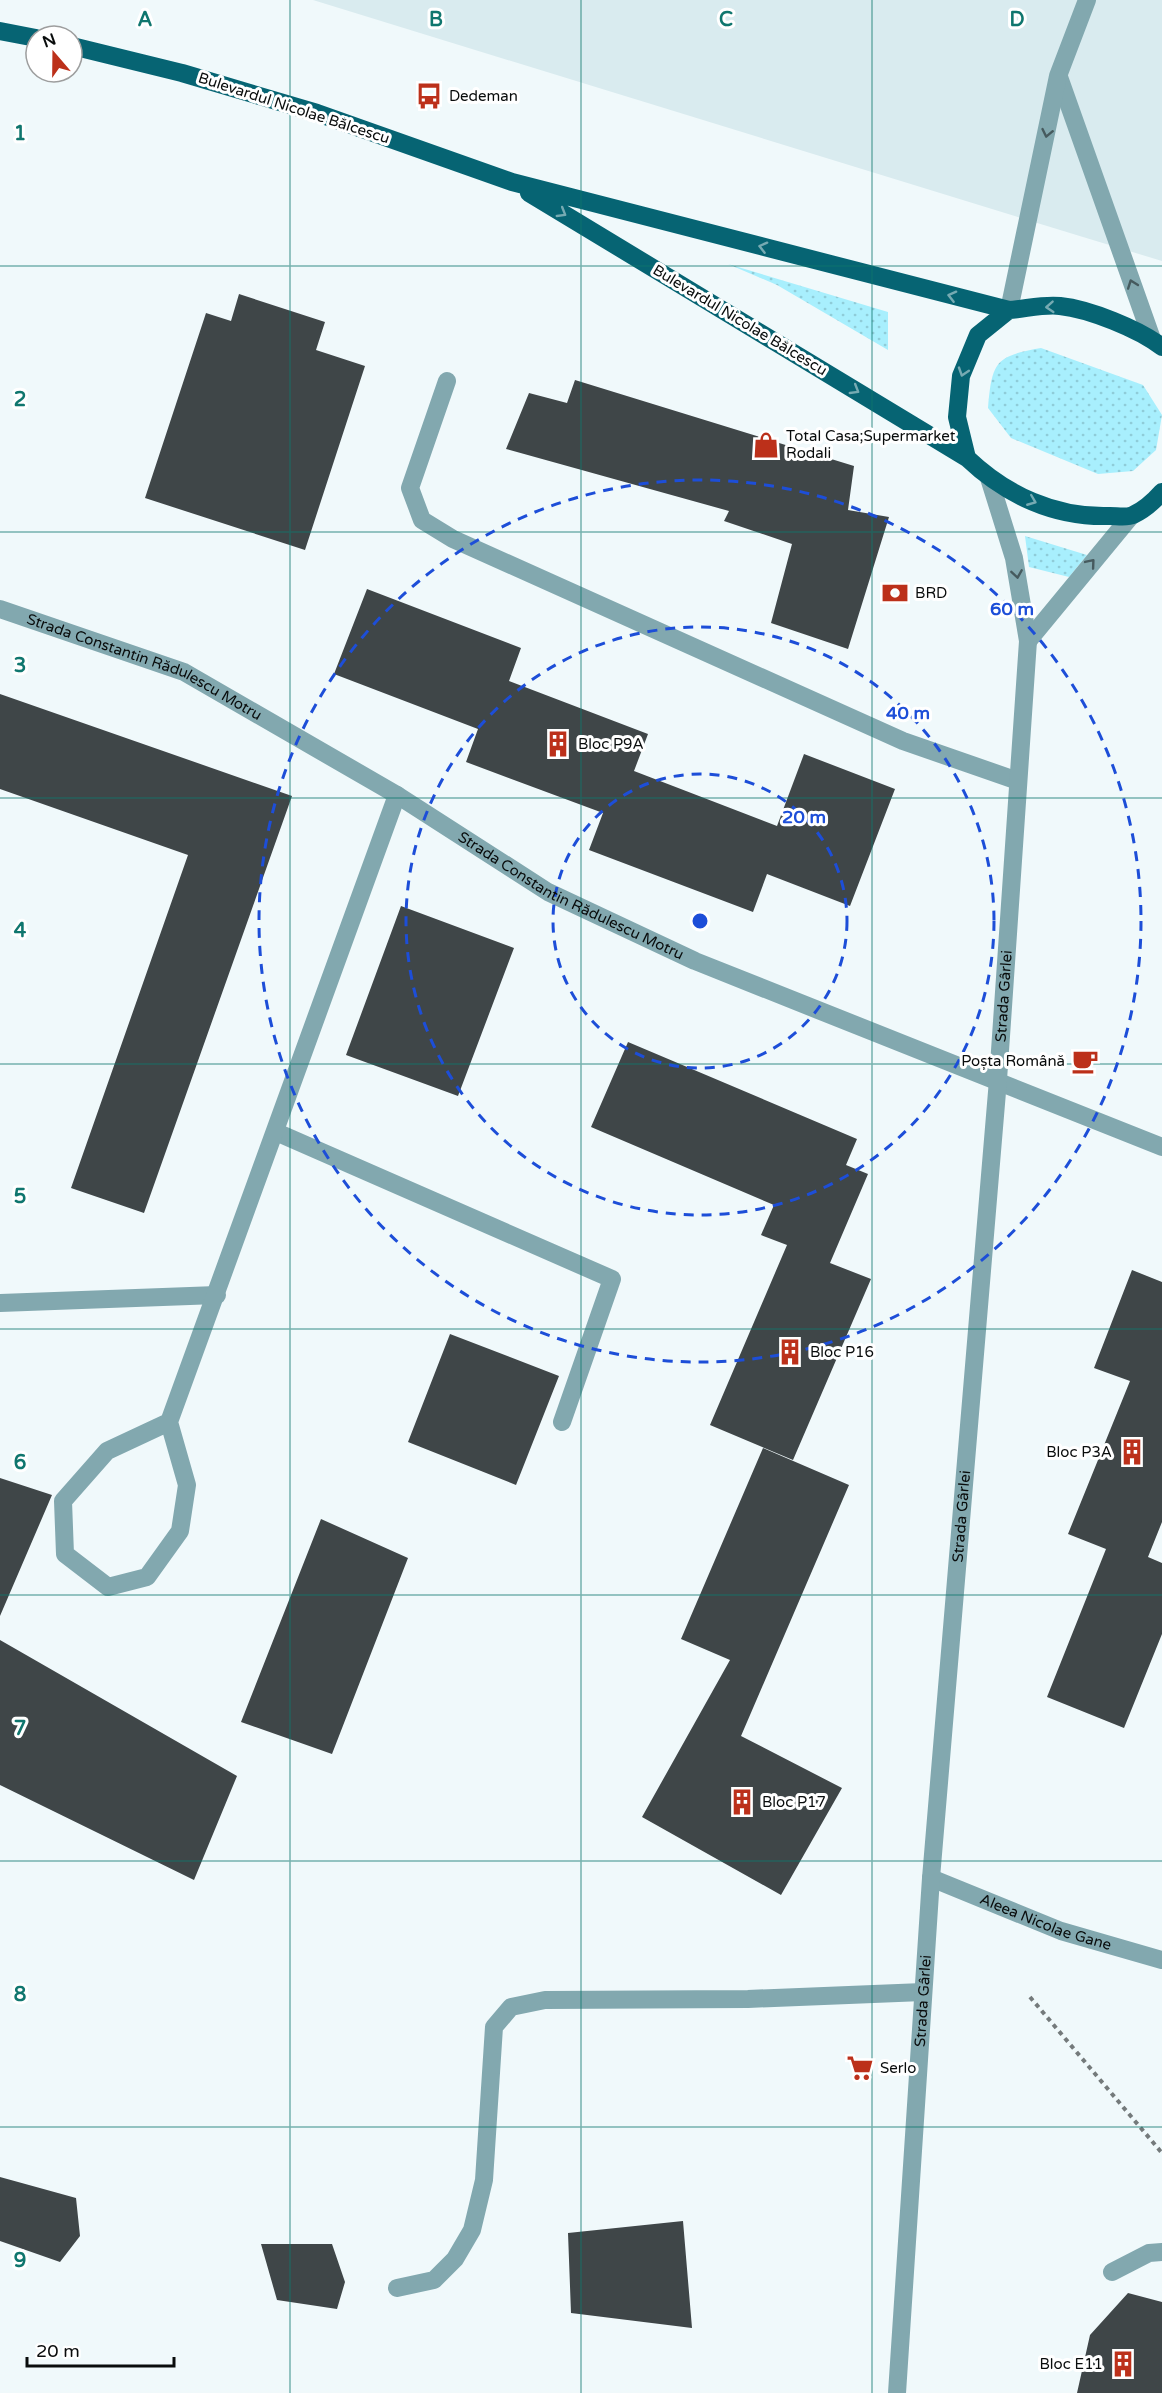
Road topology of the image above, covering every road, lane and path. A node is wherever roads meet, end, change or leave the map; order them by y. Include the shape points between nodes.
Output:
1 (1087, 0) edge
2 (0, 31) edge
3 (24, 36) edge
4 (84, 49) edge
5 (1059, 76) junction
6 (512, 182) junction
7 (1009, 310) junction
8 (1157, 343) edge
9 (447, 381) dead end
10 (967, 458) junction
11 (989, 478) junction
12 (1159, 499) edge
13 (1131, 516) junction
14 (0, 609) edge
15 (1028, 641) junction
16 (1018, 781) junction
17 (397, 795) junction
18 (998, 1080) junction
19 (276, 1132) junction
20 (1162, 1147) edge
21 (217, 1295) junction
22 (0, 1303) edge
23 (169, 1422) junction
24 (562, 1422) dead end
25 (931, 1878) junction
26 (1162, 1960) edge
27 (923, 1992) junction
28 (1030, 1997) dead end
29 (1162, 2153) edge
30 (1162, 2252) edge
31 (1112, 2272) dead end
32 (397, 2288) dead end
33 (897, 2393) edge

1 - 5 street
2 - 3 main road
4 - 6 main road, Bulevardul Nicolae Bălcescu via 317,113
5 -> 7 street
8 -> 5 street
7 -> 6 main road, Bulevardul Nicolae Bălcescu
6 -> 10 main road, Bulevardul Nicolae Bălcescu
8 -> 7 main road, Bulevardul Nicolae Bălcescu via 1108,320 1059,306
7 -> 10 main road via 978,336 961,376 957,417
9 - 16 street via 410,488 422,520 464,543 903,741
10 - 11 main road, Bulevardul Nicolae Bălcescu
11 -> 13 main road, Bulevardul Nicolae Bălcescu via 1017,495 1055,510 1093,517
11 -> 15 street, Strada Gârlei via 1014,558
12 - 13 main road
15 -> 13 street
14 - 17 street, Strada Constantin Rădulescu Motru via 184,672
15 - 16 street, Strada Gârlei
16 - 18 street, Strada Gârlei
17 - 18 street, Strada Constantin Rădulescu Motru via 548,892 695,961
17 - 19 street
18 - 20 street, Strada Constantin Rădulescu Motru
18 - 25 street, Strada Gârlei
19 - 21 street
19 - 24 street via 612,1279
21 - 22 street
21 - 23 street
23 - 23 street via 107,1451 63,1501 65,1554 108,1587 147,1578 180,1531 187,1485
25 - 26 street, Aleea Nicolae Gane via 1061,1931
25 - 27 street, Strada Gârlei
27 - 32 street via 748,1999 545,2000 511,2007 494,2027 484,2180 472,2230 455,2259 434,2280
27 - 33 street, Strada Gârlei
28 - 29 path
30 - 31 street via 1149,2253

